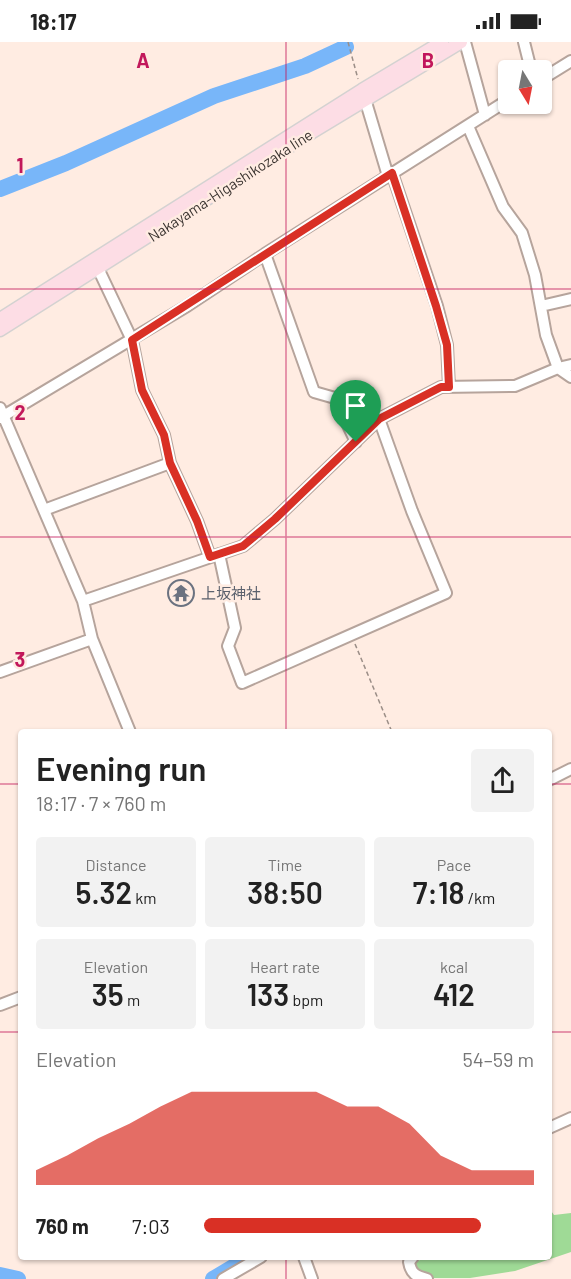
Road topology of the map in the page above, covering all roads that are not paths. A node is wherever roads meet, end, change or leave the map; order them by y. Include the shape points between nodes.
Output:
1 (442, 42) edge
2 (463, 42) edge
3 (524, 42) edge
4 (528, 60) edge
5 (571, 61) edge
6 (552, 73) edge
7 (364, 95) junction
8 (498, 107) edge
9 (485, 115) junction
10 (468, 126) junction
11 (390, 175) junction
12 (265, 254) junction
13 (96, 265) junction
14 (571, 299) edge
15 (541, 306) junction
16 (0, 319) edge
17 (0, 330) edge
18 (132, 340) junction
19 (571, 365) edge
20 (558, 368) junction
21 (571, 377) edge
22 (449, 387) junction
23 (1, 414) edge
24 (379, 419) junction
25 (356, 442) junction
26 (170, 463) junction
27 (44, 510) junction
28 (214, 556) junction
29 (83, 602) junction
30 (92, 639) junction
31 (0, 672) edge
32 (129, 729) edge
33 (571, 769) edge
34 (552, 778) edge
35 (18, 998) edge
36 (0, 1005) edge
37 (571, 1118) edge
38 (552, 1127) edge
39 (256, 1260) edge
40 (305, 1260) edge
41 (411, 1260) edge
42 (223, 1279) edge
43 (312, 1279) edge
44 (427, 1279) edge

1 - 7 main road, Nakayama-Higashikozaka line
2 - 7 main road, Nakayama-Higashikozaka line
2 - 9 street
3 - 4 street
5 - 6 street
7 - 11 street
7 - 13 main road, Nakayama-Higashikozaka line
8 - 9 street
9 - 10 street
10 - 11 street
10 - 15 street via 503,207 522,233
11 - 12 street
11 - 22 street via 447,345
12 - 18 street
12 - 25 street via 314,392 335,398
13 - 16 main road, Nakayama-Higashikozaka line
13 - 17 main road, Nakayama-Higashikozaka line
13 - 18 street
14 - 15 street
15 - 20 street
18 - 23 street
18 - 26 street via 142,390 164,435
19 - 20 street
20 - 21 street
20 - 22 street via 515,386
22 - 24 street via 441,387
23 - 27 street
24 - 25 street
24 - 28 street via 446,593 242,683 228,646 235,628
25 - 28 street via 251,540
26 - 27 street
26 - 28 street
27 - 29 street
28 - 29 street
29 - 30 street
30 - 31 street
30 - 32 street
33 - 34 street
35 - 36 street
37 - 38 street
39 - 42 street
40 - 43 street
41 - 44 street via 411,1271

